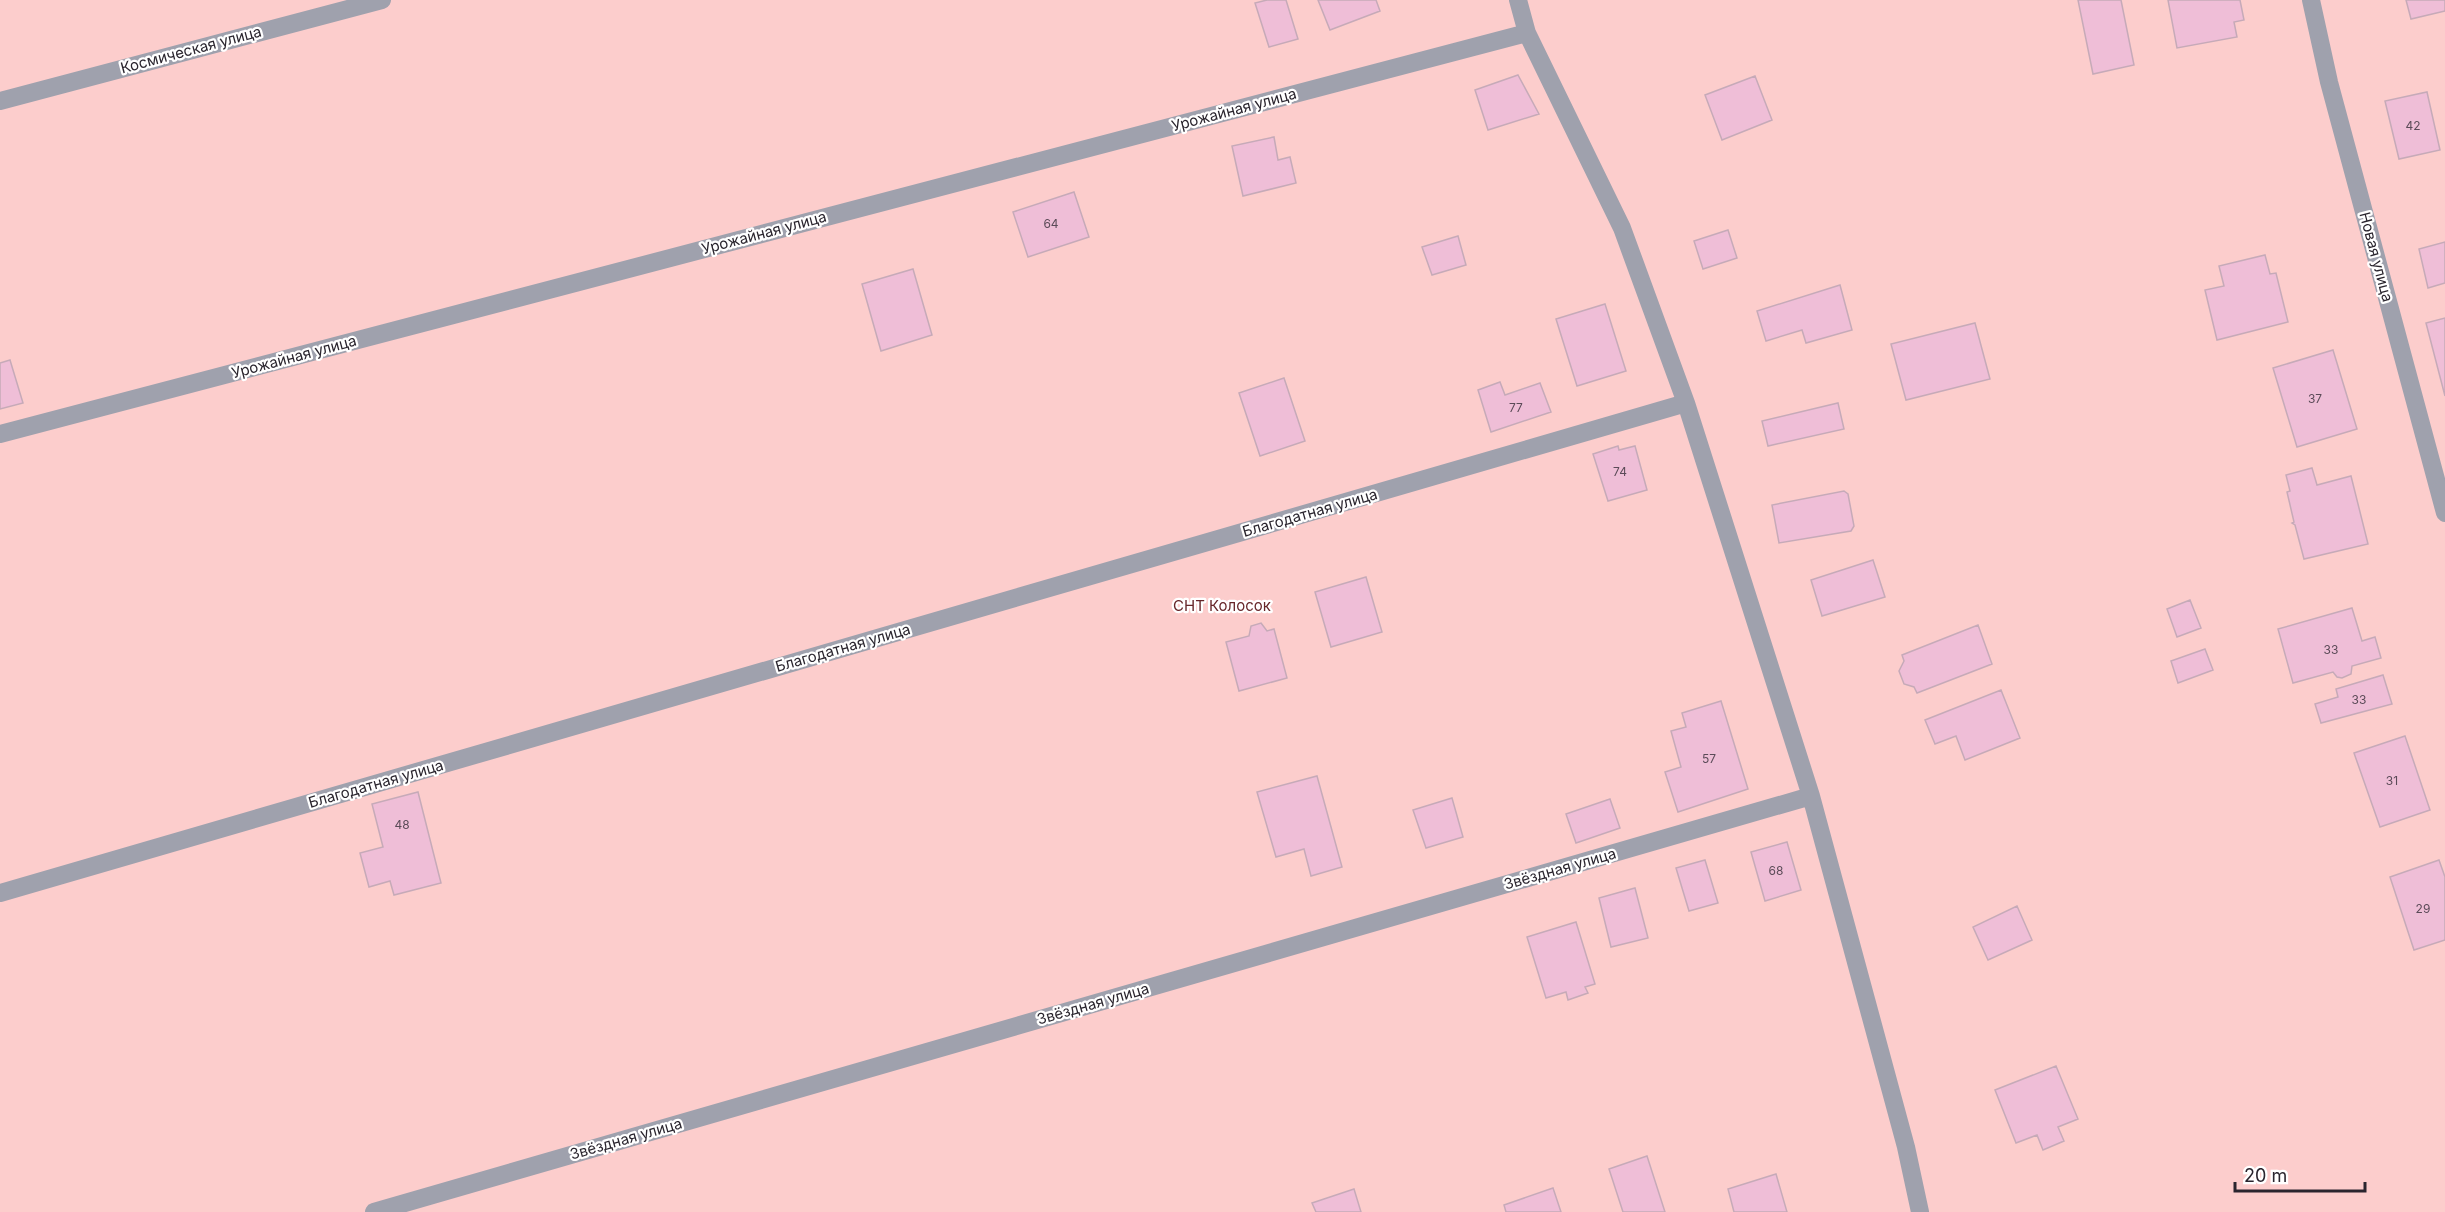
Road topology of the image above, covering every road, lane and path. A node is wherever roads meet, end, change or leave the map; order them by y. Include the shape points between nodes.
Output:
1 (382, 0) edge
2 (1518, 0) edge
3 (2311, 0) edge
4 (1527, 33) junction
5 (0, 101) edge
6 (1686, 403) junction
7 (0, 434) edge
8 (2445, 513) edge
9 (1811, 796) junction
10 (0, 893) edge
11 (374, 1212) edge
12 (1920, 1212) edge

1 - 5 street, Космическая улица
2 - 4 street
3 - 8 street, Новая улица via 2329,82
4 - 6 street via 1622,228
4 - 7 street, Урожайная улица
6 - 9 street
6 - 10 street, Благодатная улица
9 - 11 street, Звёздная улица
9 - 12 street

